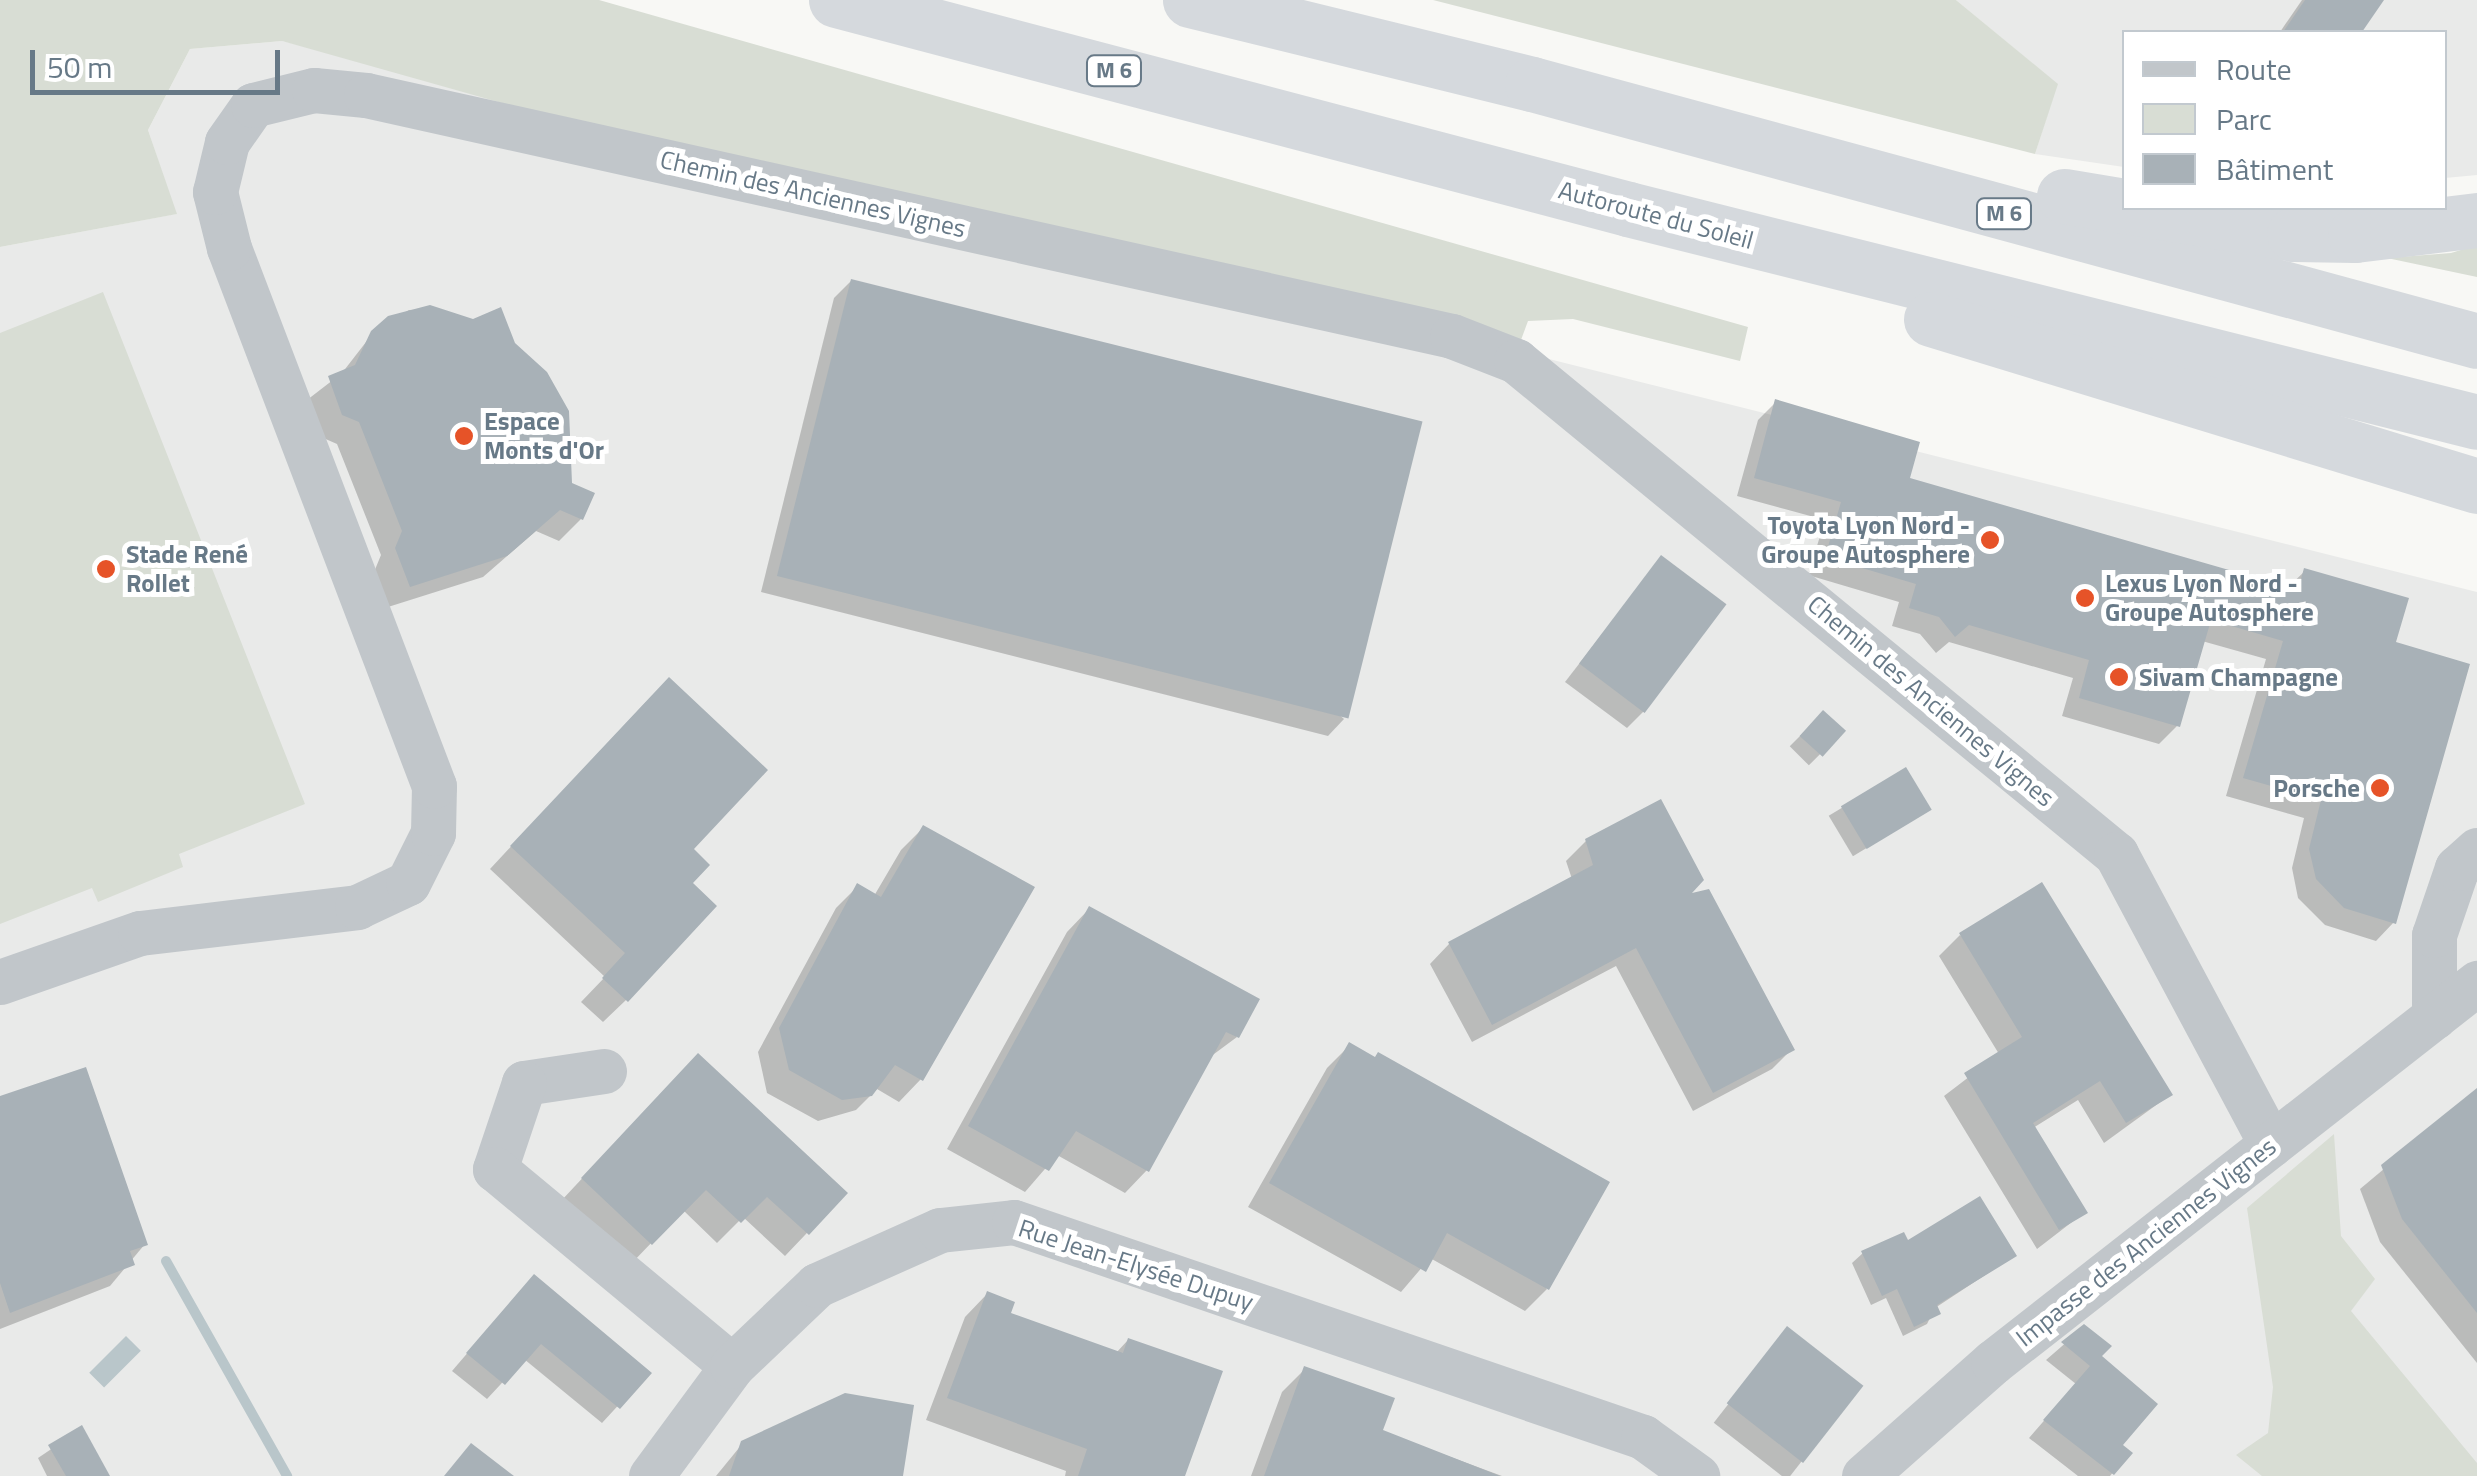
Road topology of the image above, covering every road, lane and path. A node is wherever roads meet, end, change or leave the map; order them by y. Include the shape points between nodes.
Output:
1 (836, 0) edge
2 (1190, 0) edge
3 (1532, 84) junction
4 (2122, 207) edge
5 (1628, 209) junction
6 (2139, 210) edge
7 (2477, 220) edge
8 (2477, 341) edge
9 (2477, 422) edge
10 (2477, 486) edge
11 (2477, 850) edge
12 (0, 982) edge
13 (2477, 982) edge
14 (2434, 1016) junction
15 (604, 1071) dead end
16 (2271, 1144) junction
17 (732, 1366) junction
18 (1694, 1473) edge
19 (651, 1476) edge
20 (1864, 1476) edge

1 - 5 highway, Autoroute du Soleil / M 6
2 - 3 highway, M 6
3 - 4 highway via 1692,109
3 - 8 highway, M 6
5 - 9 highway, Autoroute du Soleil / M 6
5 - 10 highway via 1955,328
6 - 7 highway via 2222,226 2355,235
11 - 14 street via 2457,868 2434,935
12 - 16 street, Chemin des Anciennes Vignes via 140,932 357,907 408,883 433,832 434,786 229,248 215,192 227,142 254,106 314,90 366,94 1452,336 1516,361 2116,854
13 - 14 street, Impasse des Anciennes Vignes
14 - 16 street, Impasse des Anciennes Vignes
15 - 17 street via 524,1083 495,1169
16 - 20 street, Impasse des Anciennes Vignes via 1993,1362
17 - 18 street, Rue Jean-Elysée Dupuy via 817,1285 940,1230 1014,1222 1643,1437
17 - 19 street, Rue Jean-Elysée Dupuy

